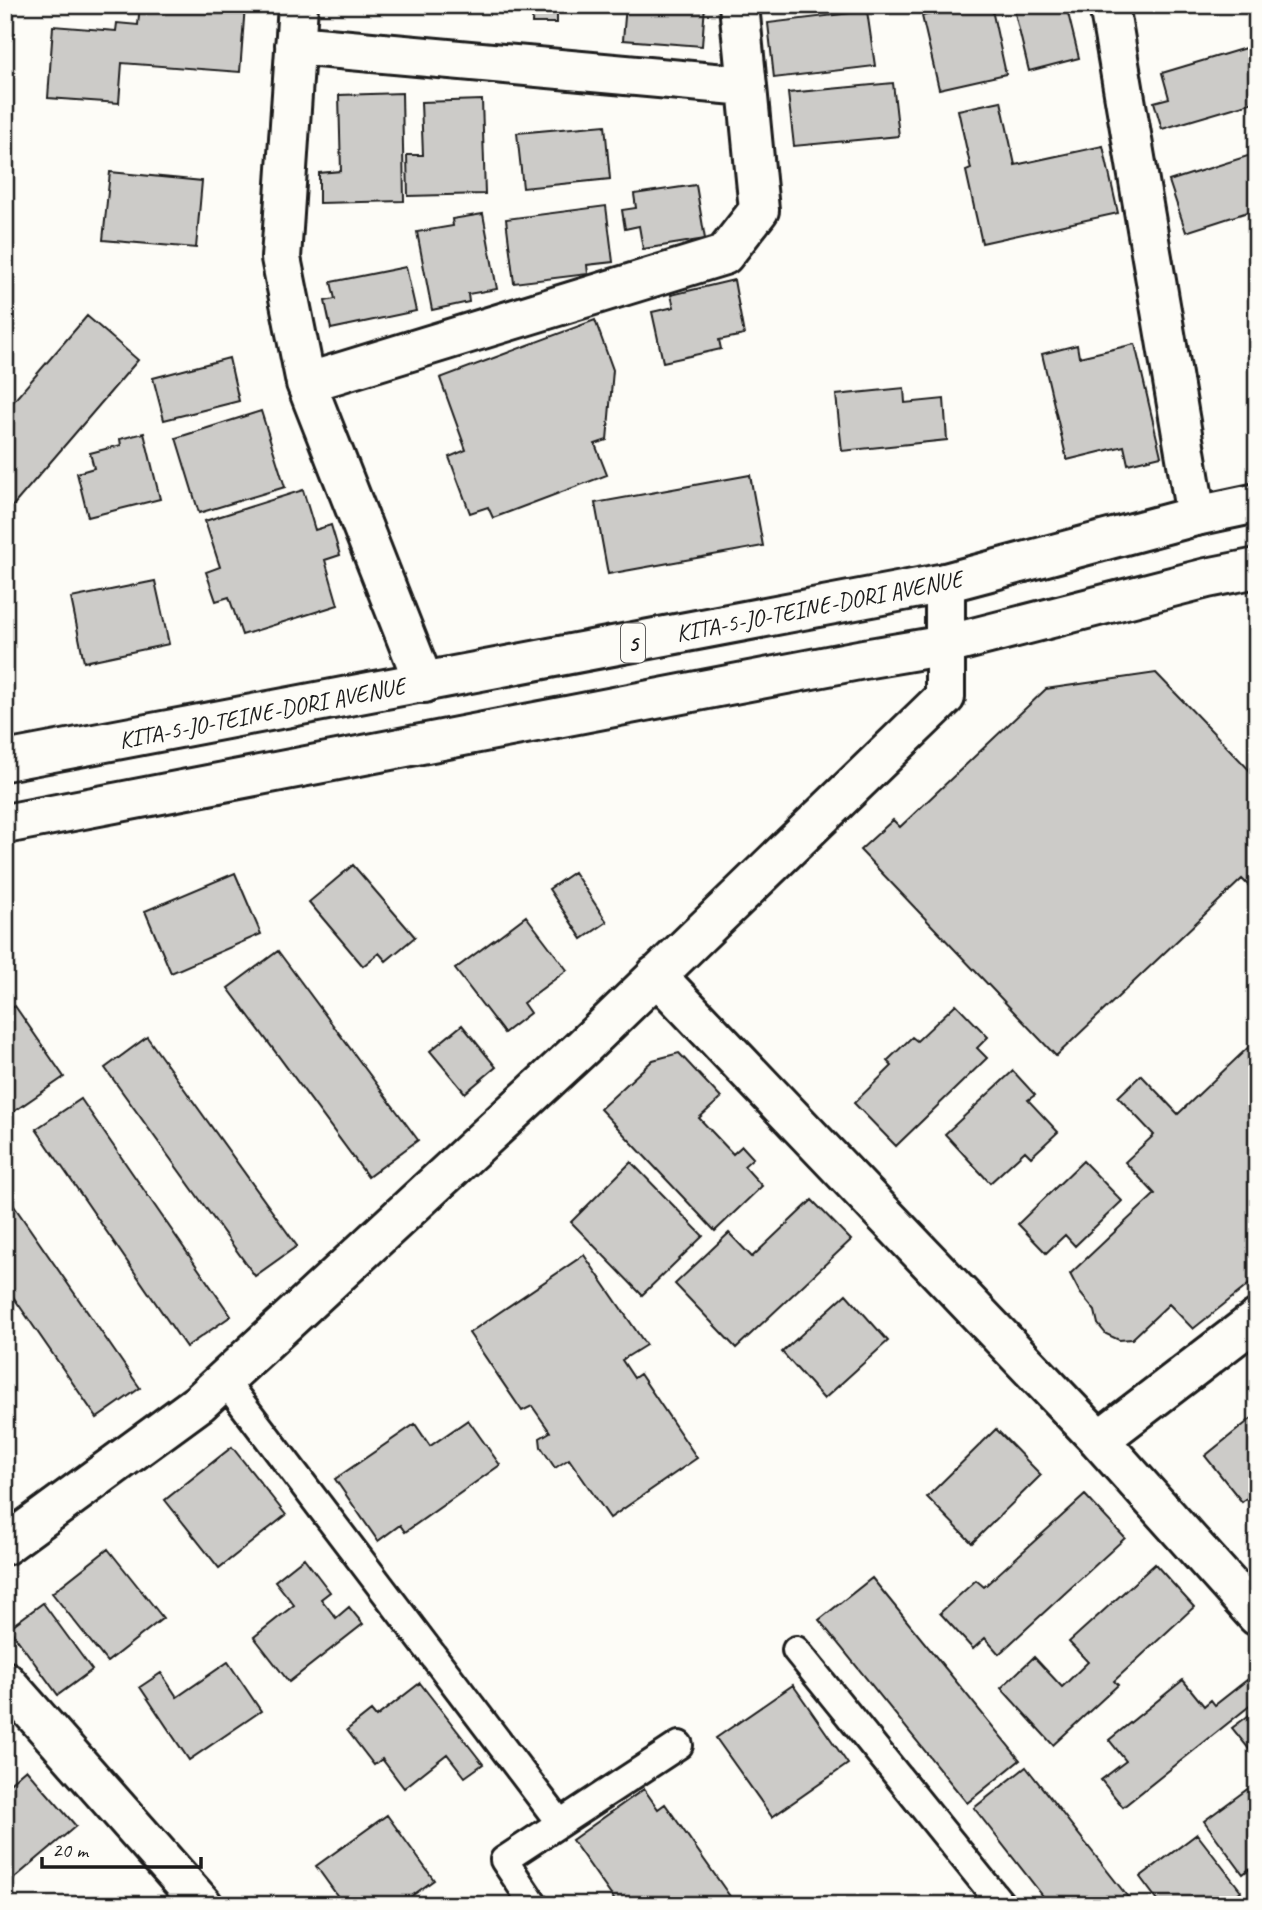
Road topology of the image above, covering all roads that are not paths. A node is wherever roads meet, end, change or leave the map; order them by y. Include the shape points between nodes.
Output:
1 (298, 5) edge
2 (739, 5) edge
3 (1109, 5) edge
4 (295, 45) junction
5 (747, 86) junction
6 (306, 383) junction
7 (1257, 503) edge
8 (1196, 516) junction
9 (1257, 568) edge
10 (945, 583) junction
11 (946, 645) junction
12 (424, 682) junction
13 (5, 761) edge
14 (5, 824) edge
15 (656, 975) junction
16 (1257, 1319) edge
17 (224, 1380) junction
18 (1098, 1440) junction
19 (5, 1545) edge
20 (1257, 1616) edge
21 (796, 1650) dead end
22 (5, 1681) edge
23 (679, 1745) dead end
24 (560, 1823) junction
25 (203, 1905) edge
26 (534, 1905) edge
27 (1002, 1905) edge

1 - 4 main road
2 - 5 main road
3 - 8 main road
4 - 5 main road
4 - 6 main road via 281,258
5 - 6 main road via 759,210 723,255
6 - 12 main road
7 - 8 main road, KITA-5-JO-TEINE-DORI AVENUE / 5
8 - 10 main road, KITA-5-JO-TEINE-DORI AVENUE / 5
9 - 11 main road
10 - 11 main road
10 - 12 main road, KITA-5-JO-TEINE-DORI AVENUE / 5
11 - 14 main road
11 - 15 main road via 945,697
12 - 13 main road, KITA-5-JO-TEINE-DORI AVENUE / 5
15 - 17 main road
15 - 18 main road
16 - 18 main road
17 - 19 main road
17 - 24 lane
18 - 20 main road
21 - 27 lane
22 - 25 main road
23 - 24 lane
24 - 26 lane via 503,1860

